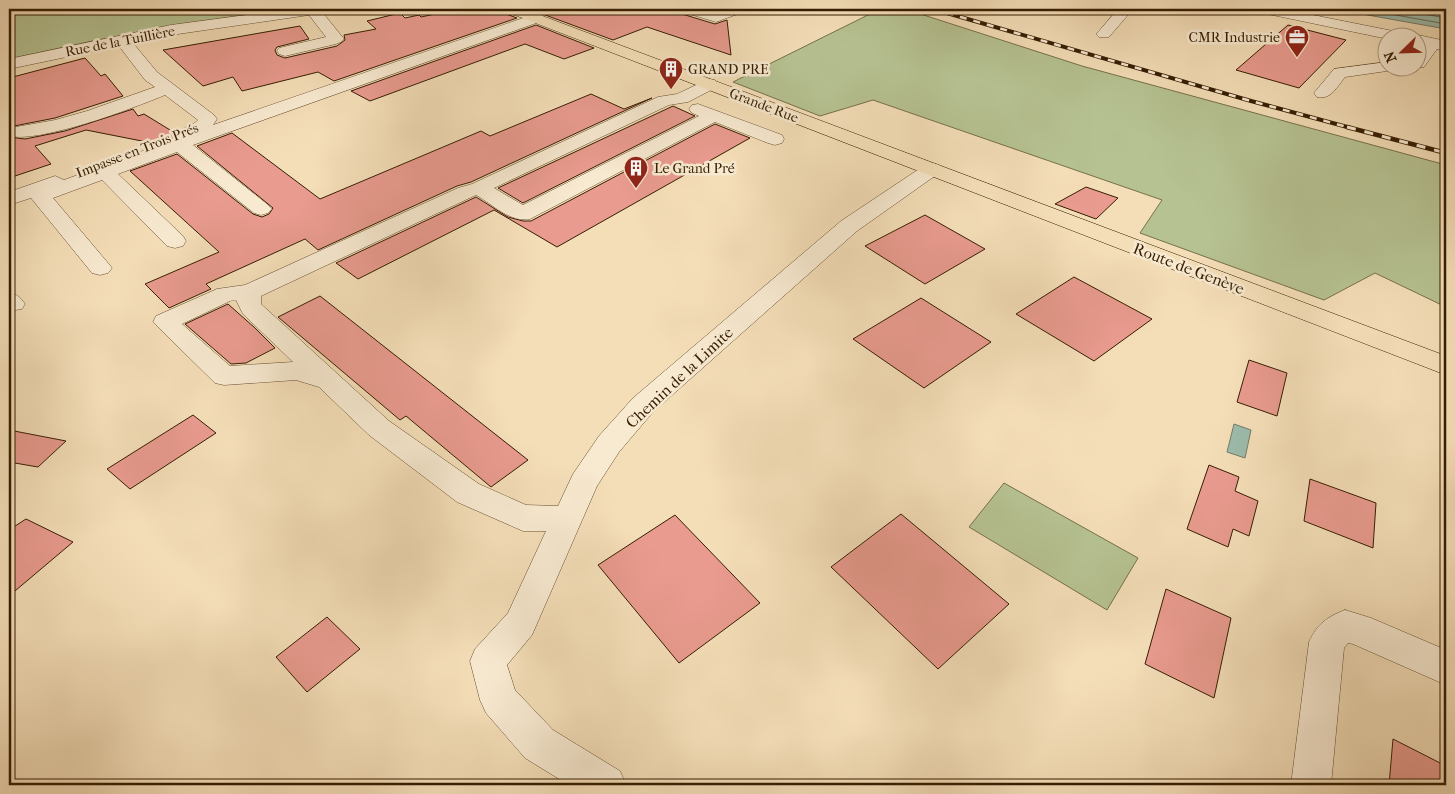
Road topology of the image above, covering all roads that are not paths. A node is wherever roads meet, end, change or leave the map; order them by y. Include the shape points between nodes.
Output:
1 (316, 9) edge
2 (512, 9) edge
3 (688, 9) edge
4 (738, 9) edge
5 (1126, 9) edge
6 (1263, 9) edge
7 (538, 18) junction
8 (1378, 33) edge
9 (1104, 34) dead end
10 (122, 40) junction
11 (285, 51) dead end
12 (9, 64) edge
13 (1378, 68) edge
14 (709, 84) junction
15 (167, 88) junction
16 (1323, 93) dead end
17 (673, 100) junction
18 (714, 115) junction
19 (17, 132) dead end
20 (775, 138) dead end
21 (179, 144) junction
22 (932, 169) junction
23 (105, 172) junction
24 (479, 188) junction
25 (9, 198) edge
26 (261, 210) dead end
27 (175, 240) dead end
28 (100, 268) dead end
29 (250, 292) junction
30 (1446, 366) edge
31 (328, 380) junction
32 (567, 519) junction
33 (1446, 668) edge
34 (606, 785) edge
35 (1311, 785) edge

1 - 10 street, Rue de la Tuillière via 231,20
1 - 11 street via 336,39
2 - 7 main road, Grande Rue
3 - 4 street via 716,18
5 - 9 street
6 - 8 street
7 - 14 main road, Grande Rue
7 - 21 street
10 - 12 street, Rue de la Tuillière
10 - 15 street, Impasse en Trois Prés via 150,76
13 - 16 street via 1340,73
14 - 17 street
14 - 22 main road, Grande Rue
15 - 19 street via 48,128
15 - 25 street, Impasse en Trois Prés via 208,119 200,129
17 - 18 street
17 - 24 street via 664,101
18 - 20 street
18 - 24 street via 522,214
21 - 23 street
21 - 26 street
22 - 30 main road, Route de Genève
22 - 32 street, Chemin de la Limite via 849,226 643,405 609,444 584,482
23 - 27 street
23 - 28 street via 40,196
24 - 29 street
29 - 31 street via 248,302 252,309
29 - 31 street via 224,294 166,322 224,376 296,371
31 - 32 street via 379,428 468,493 523,518
32 - 34 street, Chemin de la Limite via 520,624 488,661 499,700 539,744
33 - 35 street via 1358,629 1345,626 1335,632 1328,642

